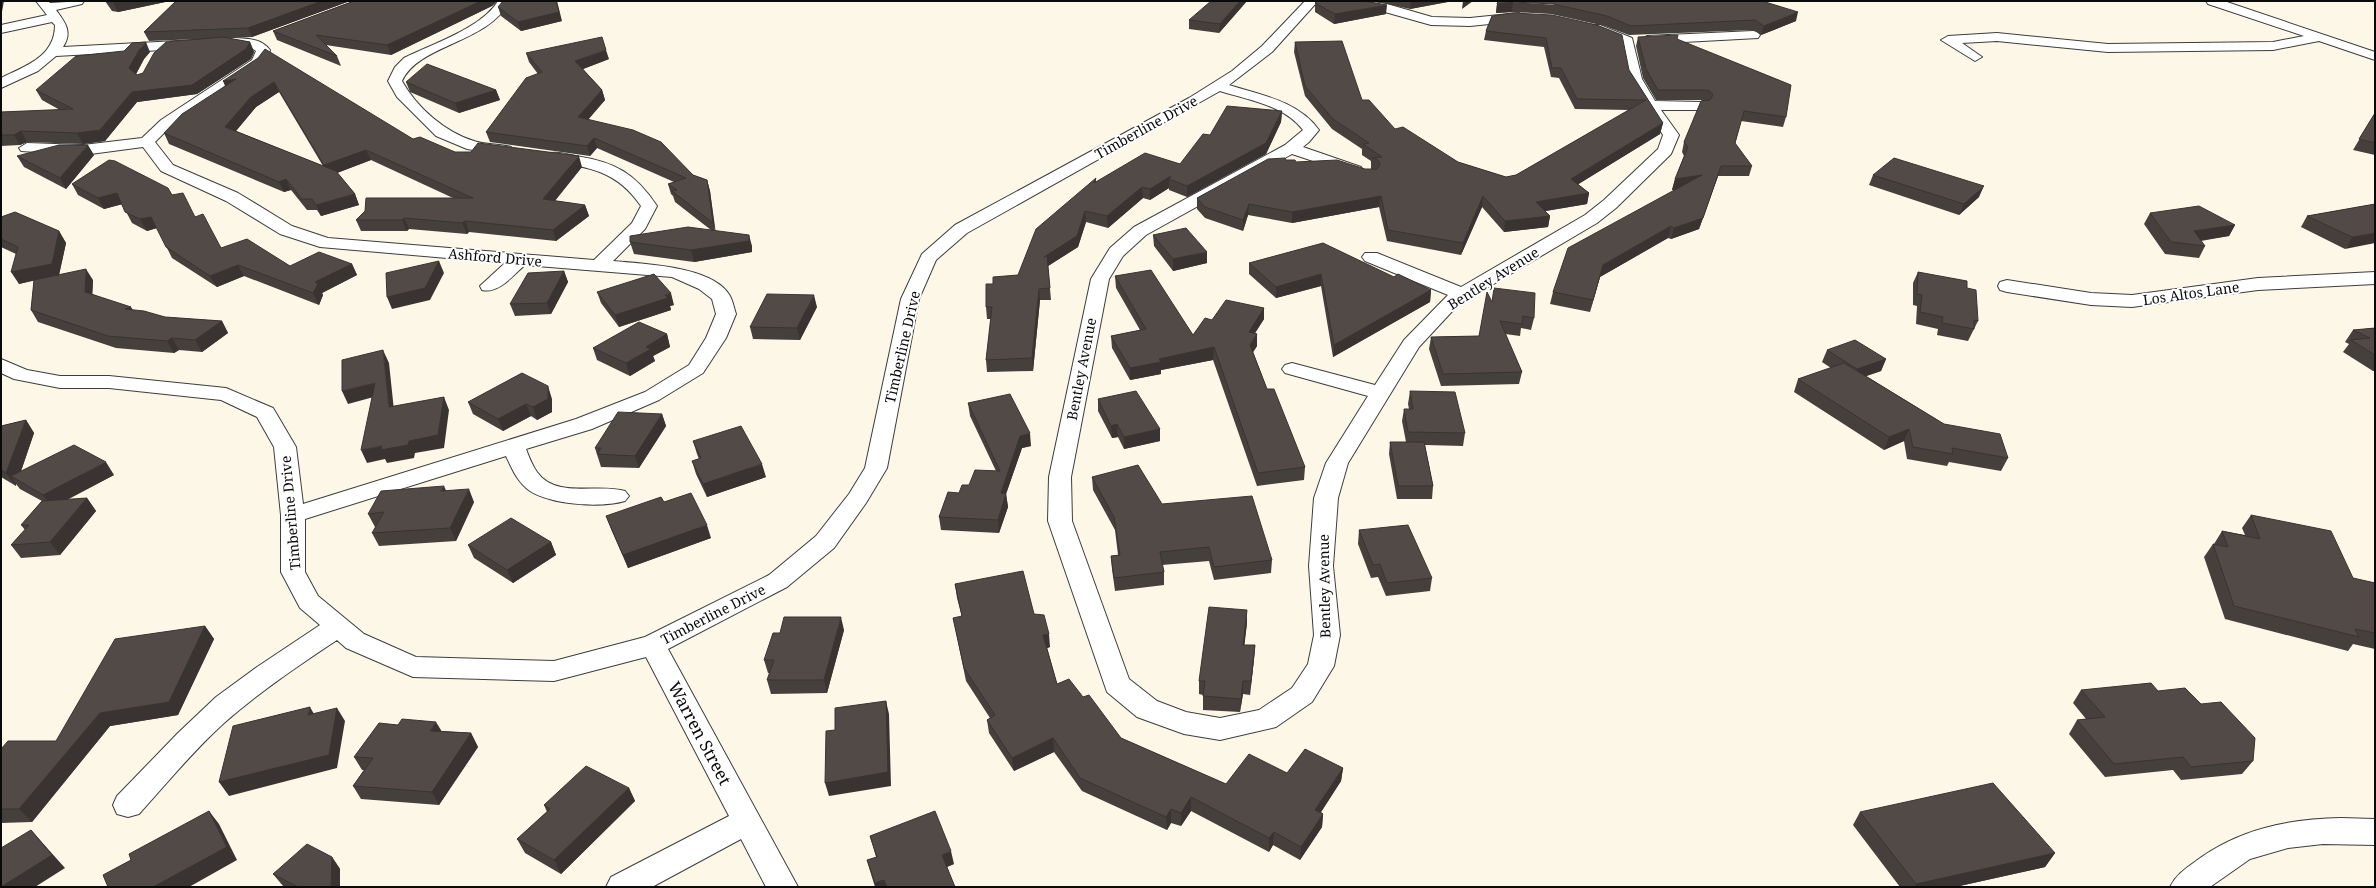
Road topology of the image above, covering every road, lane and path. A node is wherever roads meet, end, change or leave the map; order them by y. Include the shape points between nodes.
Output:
1 (78, 1) edge
2 (504, 1) edge
3 (1312, 1) edge
4 (1341, 1) edge
5 (2212, 1) edge
6 (48, 8) edge
7 (1538, 18) edge
8 (1578, 24) edge
9 (1, 29) edge
10 (1753, 35) edge
11 (2321, 37) junction
12 (1627, 41) junction
13 (166, 46) junction
14 (53, 52) junction
15 (2375, 56) edge
16 (1975, 57) dead end
17 (152, 60) edge
18 (1, 84) edge
19 (1218, 86) junction
20 (1650, 105) junction
21 (1702, 106) edge
22 (147, 142) junction
23 (27, 148) dead end
24 (1291, 148) junction
25 (523, 153) edge
26 (538, 155) edge
27 (1370, 175) edge
28 (1371, 256) dead end
29 (520, 260) junction
30 (598, 266) junction
31 (2375, 278) edge
32 (489, 286) dead end
33 (2007, 286) dead end
34 (1462, 294) junction
35 (1, 365) edge
36 (1292, 369) dead end
37 (21, 375) junction
38 (1, 387) edge
39 (1379, 393) junction
40 (513, 446) junction
41 (617, 496) dead end
42 (293, 515) junction
43 (337, 626) junction
44 (653, 645) junction
45 (128, 805) dead end
46 (747, 821) junction
47 (2375, 832) edge
48 (622, 887) edge
49 (782, 887) edge
50 (2186, 887) edge

1 - 6 street
2 - 25 street via 502,8 489,21 409,61 400,70 395,81 402,94 441,133 472,146
3 - 19 street, Timberline Drive via 1267,49
4 - 7 street via 1379,7 1431,21 1470,22 1512,17
5 - 11 street
6 - 9 street
6 - 14 street via 61,25 60,40
8 - 12 street
10 - 12 street
11 - 15 street
11 - 16 street via 2273,46 2108,48 1997,37 1948,40
12 - 20 street, Bentley Avenue via 1636,79
13 - 14 street
13 - 17 street
13 - 22 street via 260,41 263,50 257,63 166,122
14 - 18 street via 33,67
19 - 24 street, Bentley Avenue via 1262,100 1306,121 1311,130 1304,139
19 - 44 street, Timberline Drive via 961,229 928,258 910,299 876,468 858,498 825,542 778,580
20 - 21 street
20 - 34 street, Bentley Avenue via 1670,135 1665,151 1610,204 1591,218
22 - 23 street via 83,150
22 - 29 street, Ashford Drive via 167,168 232,196 286,230 319,240
24 - 27 street
24 - 39 street, Bentley Avenue via 1140,231 1118,247 1100,279 1060,477 1060,521 1117,685 1147,710 1184,723 1220,729 1266,719 1302,695 1321,666 1327,635 1321,566 1326,498 1337,463
26 - 30 street via 594,162 626,177 640,191 649,206 639,225
28 - 34 street
29 - 30 street, Ashford Drive
29 - 32 street
30 - 40 street, Ashford Drive via 675,272 706,284 720,297 726,314 716,338 696,369 652,396 584,424
31 - 33 street, Los Altos Lane via 2258,284 2132,301 2090,298
34 - 39 street, Bentley Avenue via 1430,322 1411,344
35 - 37 street, Timberline Drive
36 - 39 street
37 - 38 street
37 - 42 street, Timberline Drive via 60,382 109,382 226,394 265,413 285,447
40 - 41 street via 529,478 548,491
40 - 42 street, Ashford Drive
42 - 43 street, Timberline Drive via 293,572 309,602
43 - 44 street, Timberline Drive via 355,642 413,668 554,671
43 - 45 street via 225,706
44 - 46 street, Warren Street
46 - 48 street
46 - 49 street, Warren Street
47 - 50 street via 2325,831 2261,842 2239,850

